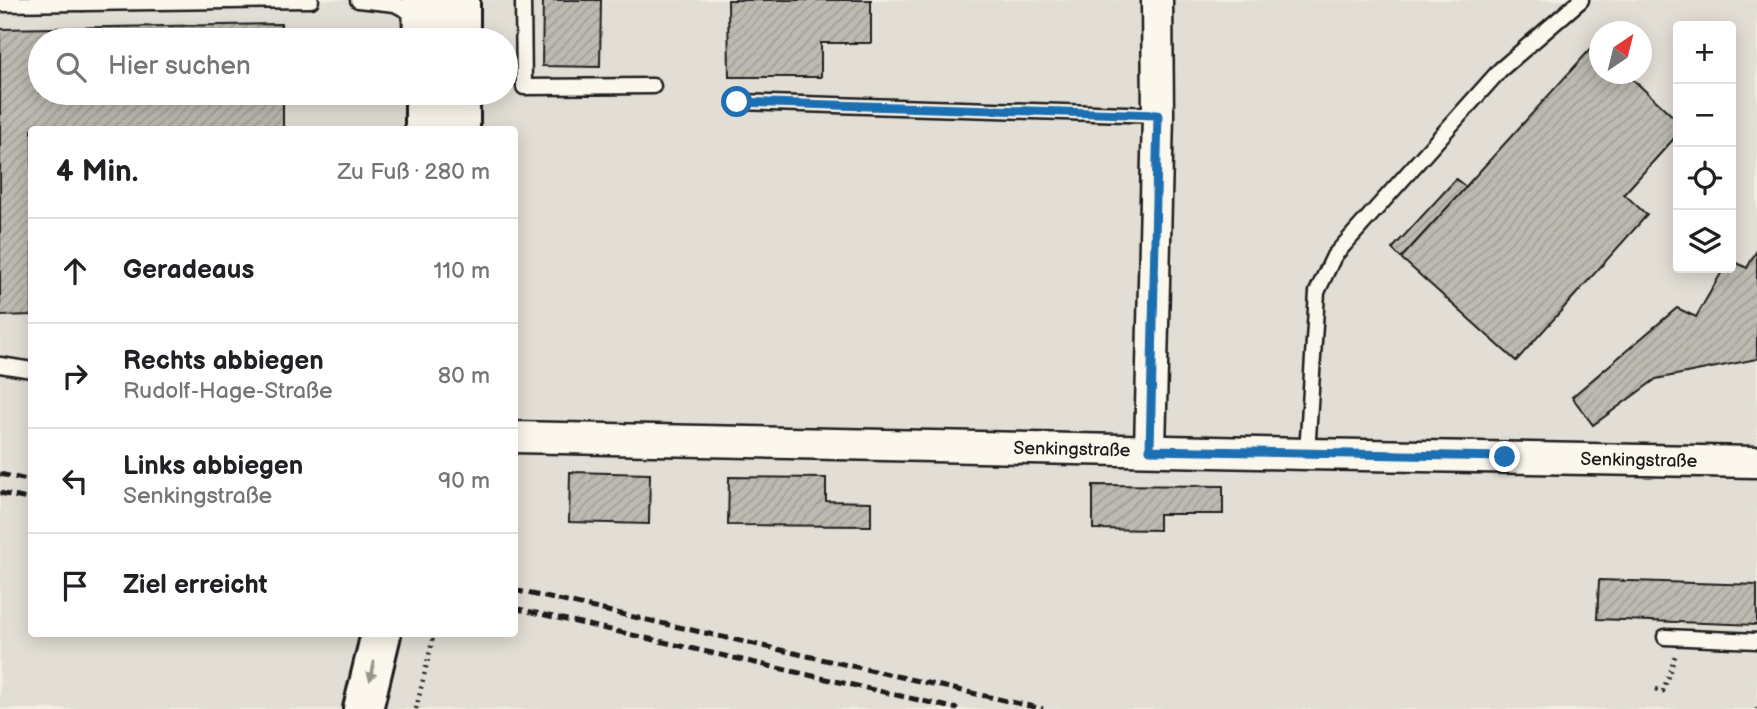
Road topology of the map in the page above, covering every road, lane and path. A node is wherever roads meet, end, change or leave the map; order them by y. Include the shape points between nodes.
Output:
1 (311, 0) edge
2 (358, 0) edge
3 (460, 0) edge
4 (523, 0) edge
5 (1157, 0) edge
6 (1581, 0) edge
7 (83, 2) edge
8 (0, 4) edge
9 (423, 19) edge
10 (460, 28) edge
11 (653, 86) dead end
12 (737, 102) dead end
13 (425, 105) edge
14 (460, 105) edge
15 (1158, 115) junction
16 (425, 126) edge
17 (460, 126) edge
18 (0, 365) edge
19 (28, 369) edge
20 (518, 437) edge
21 (1150, 450) junction
22 (1307, 454) junction
23 (1757, 462) edge
24 (380, 637) edge
25 (407, 637) edge
26 (433, 637) edge
27 (1665, 637) dead end
28 (1681, 637) junction
29 (1757, 641) edge
30 (1656, 689) dead end
31 (363, 709) edge
32 (391, 709) edge
33 (416, 709) edge

1 - 7 lane
2 - 9 lane via 395,4
3 - 10 main road
4 - 11 lane via 524,87
5 - 15 street
6 - 22 lane via 1500,71 1334,256 1317,292
7 - 8 lane
12 - 15 lane
13 - 16 main road
14 - 17 main road
15 - 21 street
18 - 19 lane
20 - 21 street, Senkingstraße
21 - 22 street, Senkingstraße
22 - 23 street, Senkingstraße
24 -> 31 main road
25 - 32 main road
26 - 33 path
27 - 28 lane
28 - 29 lane
28 - 30 path via 1663,691

